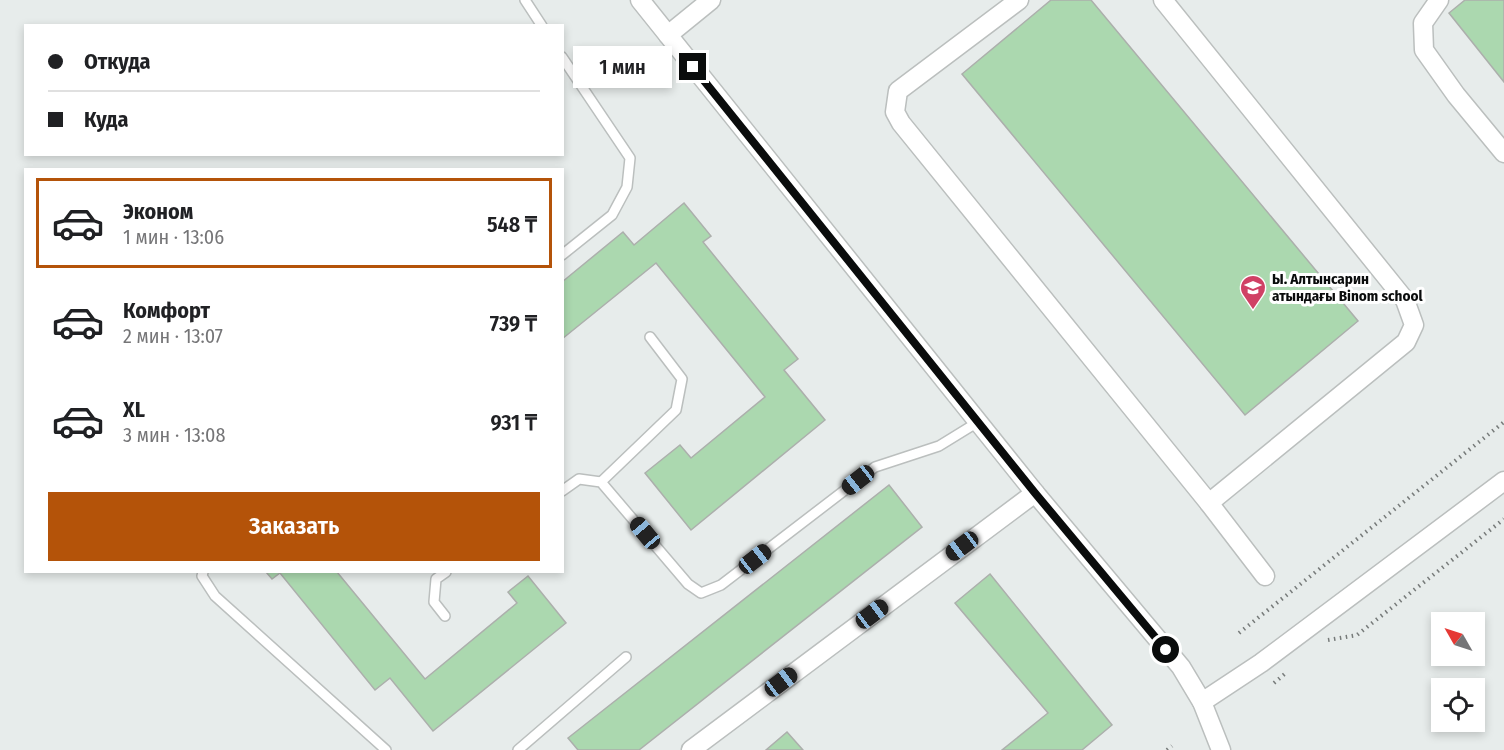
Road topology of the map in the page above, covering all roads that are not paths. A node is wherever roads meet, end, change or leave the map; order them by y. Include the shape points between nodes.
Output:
1 (525, 0) edge
2 (640, 0) edge
3 (711, 0) edge
4 (1019, 0) edge
5 (1163, 0) edge
6 (1439, 0) edge
7 (541, 24) edge
8 (668, 35) junction
9 (564, 60) edge
10 (1504, 153) edge
11 (564, 253) edge
12 (650, 337) dead end
13 (978, 422) junction
14 (1504, 481) edge
15 (601, 482) junction
16 (564, 490) edge
17 (1035, 493) junction
18 (1209, 503) junction
19 (203, 573) edge
20 (445, 573) edge
21 (1264, 576) dead end
22 (445, 616) dead end
23 (626, 657) dead end
24 (1202, 702) junction
25 (386, 750) edge
26 (518, 750) edge
27 (691, 750) edge
28 (1221, 750) edge

1 - 7 lane
2 - 8 street
3 - 8 street
4 - 18 street via 898,91 895,112
5 - 18 street via 1406,300 1414,325 1406,342
6 - 10 street via 1422,23 1424,50
8 - 13 street
9 - 11 lane via 630,158 627,187 612,215
12 - 15 lane via 682,379 676,410
13 - 15 lane via 939,446 875,467 721,585 701,593 688,584
13 - 17 street
14 - 24 street via 1261,663
15 - 16 lane via 579,479
17 - 24 street via 1181,667
17 - 27 street
18 - 21 street
19 - 25 lane via 215,596
20 - 22 lane via 436,579 434,602
23 - 26 lane
24 - 28 street

